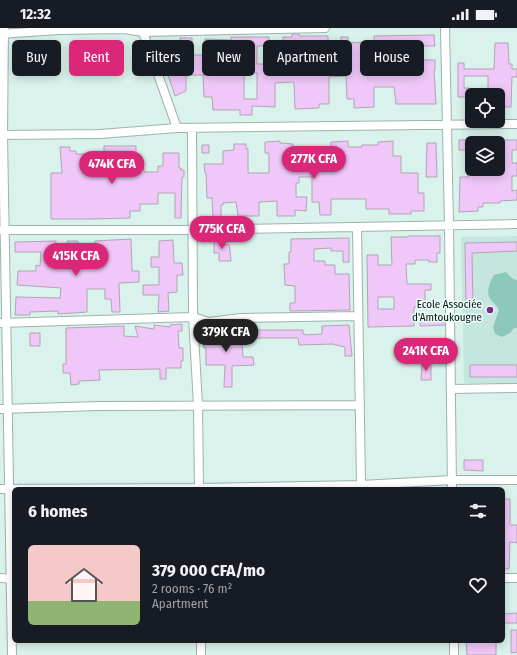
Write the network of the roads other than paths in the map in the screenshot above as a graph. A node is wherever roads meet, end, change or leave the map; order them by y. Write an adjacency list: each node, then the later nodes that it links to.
1 (124, 28): 4 (street); 5 (street)
2 (325, 28): 5 (street)
3 (445, 28): 7 (street)
4 (3, 32): 10 (street)
5 (142, 32): 8 (street)
6 (517, 124): 7 (street)
7 (447, 125): 9 (street); 12 (street)
8 (177, 128): 9 (street); 10 (street)
9 (192, 128): 15 (street)
10 (2, 135): 14 (street)
11 (517, 224): 12 (street)
12 (449, 226): 13 (street); 20 (street)
13 (357, 227): 15 (street); 16 (street)
14 (2, 230): 15 (street); 18 (street)
15 (193, 230): 17 (street)
16 (358, 316): 17 (street); 22 (street)
17 (193, 317): 18 (street); 21 (street)
18 (3, 323): 23 (street)
19 (517, 388): 20 (street)
20 (451, 389): 24 (street)
21 (198, 405): 22 (street); 23 (street); 27 (street)
22 (360, 405): 26 (street)
23 (4, 408): 31 (street)
24 (452, 480): 25 (street); 26 (street); 29 (street)
25 (517, 480)
26 (361, 485): 28 (street)
27 (199, 487)
28 (253, 487)
29 (452, 487)
30 (0, 489): 31 (street)
31 (9, 489): 32 (street); 34 (street)
32 (12, 489)
33 (0, 578): 34 (street)
34 (12, 578): 39 (street)
35 (505, 578): 36 (street)
36 (517, 578)
37 (201, 643): 40 (street)
38 (454, 643): 41 (street)
39 (12, 655)
40 (201, 655)
41 (454, 655)

